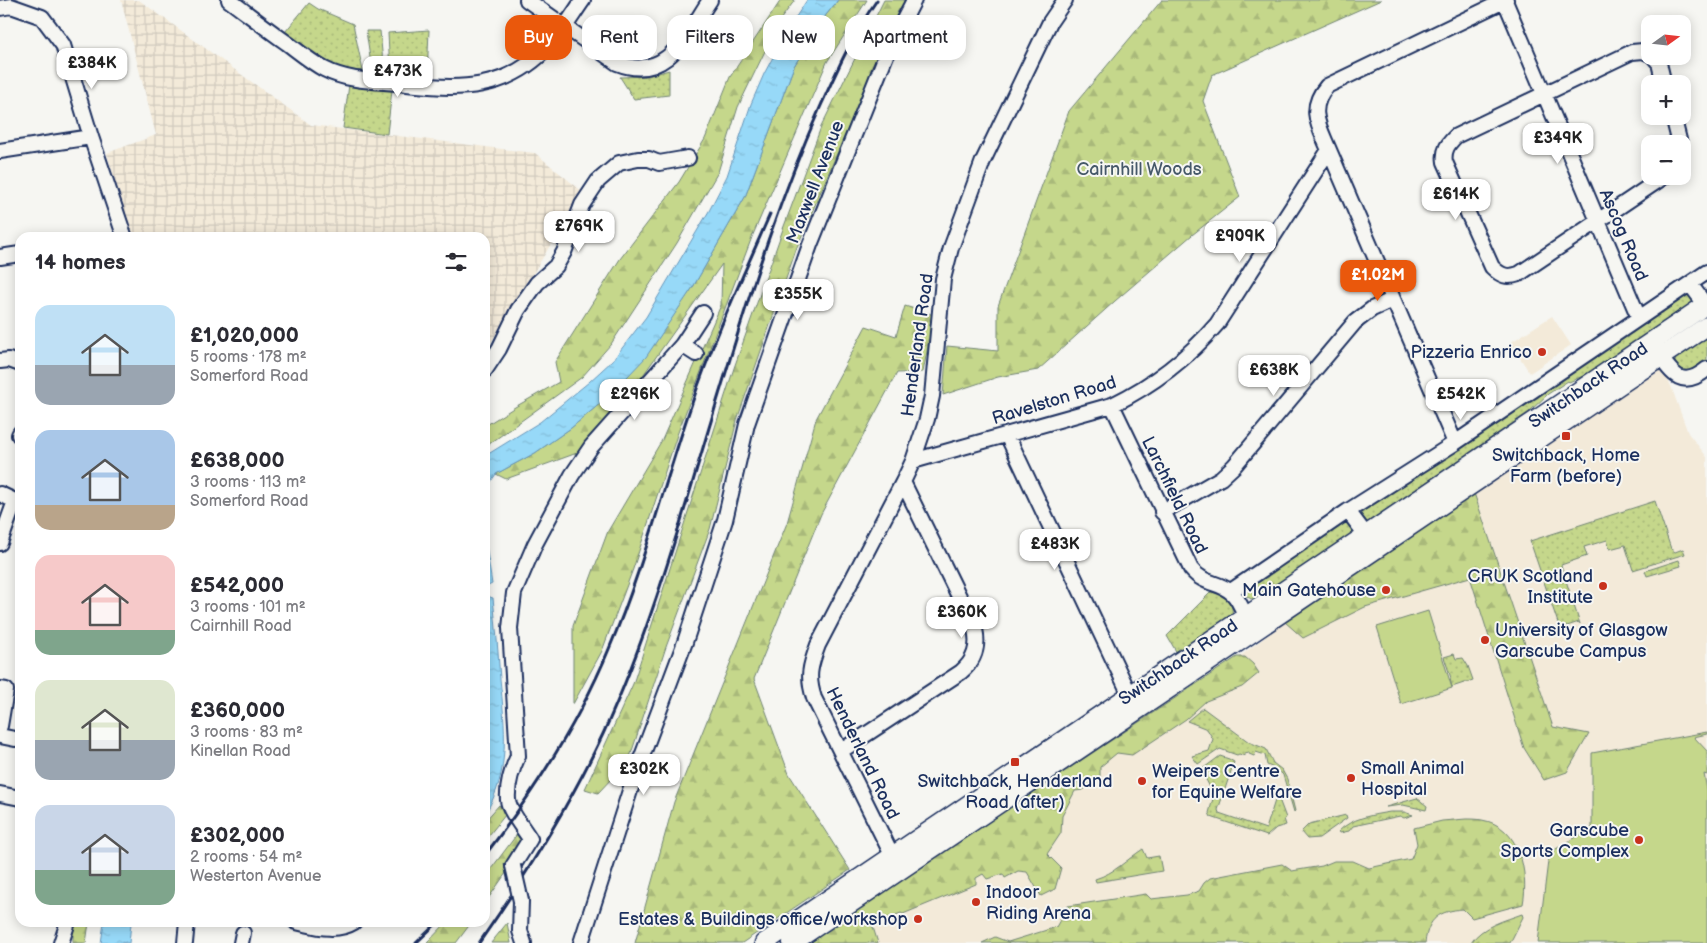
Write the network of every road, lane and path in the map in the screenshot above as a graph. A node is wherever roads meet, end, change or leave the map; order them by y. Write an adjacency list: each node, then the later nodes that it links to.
1 (228, 0): 13 (street)
2 (527, 0): 9 (street)
3 (583, 0): 10 (street)
4 (710, 0): 11 (street)
5 (914, 0): 76 (street, Maxwell Avenue)
6 (1065, 0): 42 (street, Henderland Road)
7 (1505, 0): 14 (street, Ascog Road); 16 (street)
8 (0, 8): 15 (street)
9 (549, 15)
10 (572, 16)
11 (572, 31)
12 (1641, 51): 14 (street)
13 (534, 60)
14 (1544, 94): 20 (street, Ascog Road); 20 (street)
15 (91, 137): 17 (street); 21 (street)
16 (1329, 150): 26 (street); 39 (street, Ravelston Road)
17 (0, 151)
18 (688, 158): 37 (street)
19 (1652, 185): 20 (street)
20 (1598, 221): 29 (street, Ascog Road)
21 (123, 232)
22 (15, 255): 23 (street)
23 (0, 257)
24 (1707, 272): 25 (street, Switchback Road)
25 (1690, 284): 27 (street); 29 (street, Switchback Road)
26 (1392, 300): 41 (street); 46 (street)
27 (1707, 306): 31 (main road, Switchback Road)
28 (703, 313): 32 (street)
29 (1639, 318): 41 (street, Switchback Road)
30 (1707, 326): 34 (main road, Switchback Road)
31 (1650, 343): 34 (street); 47 (main road, Switchback Road)
32 (682, 345): 33 (street); 75 (street, bridge)
33 (696, 354)
34 (1661, 358): 38 (street); 49 (main road, Switchback Road)
35 (0, 361): 36 (street)
36 (15, 362)
37 (490, 362)
38 (1707, 369)
39 (1112, 405): 40 (street, Ravelston Road); 46 (street, Larchfield Road)
40 (1007, 435): 42 (street, Ravelston Road); 58 (street)
41 (1455, 442): 45 (street, Switchback Road)
42 (913, 461): 43 (street, Henderland Road)
43 (903, 482): 62 (street, Henderland Road); 62 (street)
44 (0, 494): 48 (street)
45 (1348, 511): 47 (street); 50 (street, Switchback Road)
46 (1162, 512): 50 (street, Larchfield Road)
47 (1366, 535): 49 (street); 52 (main road, Switchback Road)
48 (0, 543)
49 (1376, 549): 51 (main road, Switchback Road)
50 (1230, 591): 52 (street)
51 (1293, 606): 52 (main road); 53 (main road, Switchback Road)
52 (1245, 617): 53 (street); 54 (main road, Switchback Road)
53 (1254, 633): 54 (main road); 56 (main road, Switchback Road)
54 (1206, 643): 55 (main road, Switchback Road)
55 (1169, 668): 56 (main road); 58 (main road, Switchback Road)
56 (1178, 684): 64 (main road, Switchback Road)
57 (0, 689): 59 (street)
58 (1130, 695): 63 (main road, Switchback Road)
59 (0, 726)
60 (0, 736): 61 (street)
61 (15, 739)
62 (841, 751): 67 (street, Henderland Road)
63 (1038, 756): 64 (main road); 67 (main road, Switchback Road)
64 (1048, 771): 68 (main road, Switchback Road)
65 (0, 794): 66 (street)
66 (15, 797)
67 (892, 855): 68 (main road, Switchback Road)
68 (852, 893): 77 (main road); 78 (main road)
69 (66, 927): 73 (street)
70 (187, 927): 74 (street)
71 (323, 927): 72 (street)
72 (343, 927)
73 (61, 943)
74 (185, 943)
75 (524, 943)
76 (581, 943)
77 (764, 943)
78 (792, 943)

